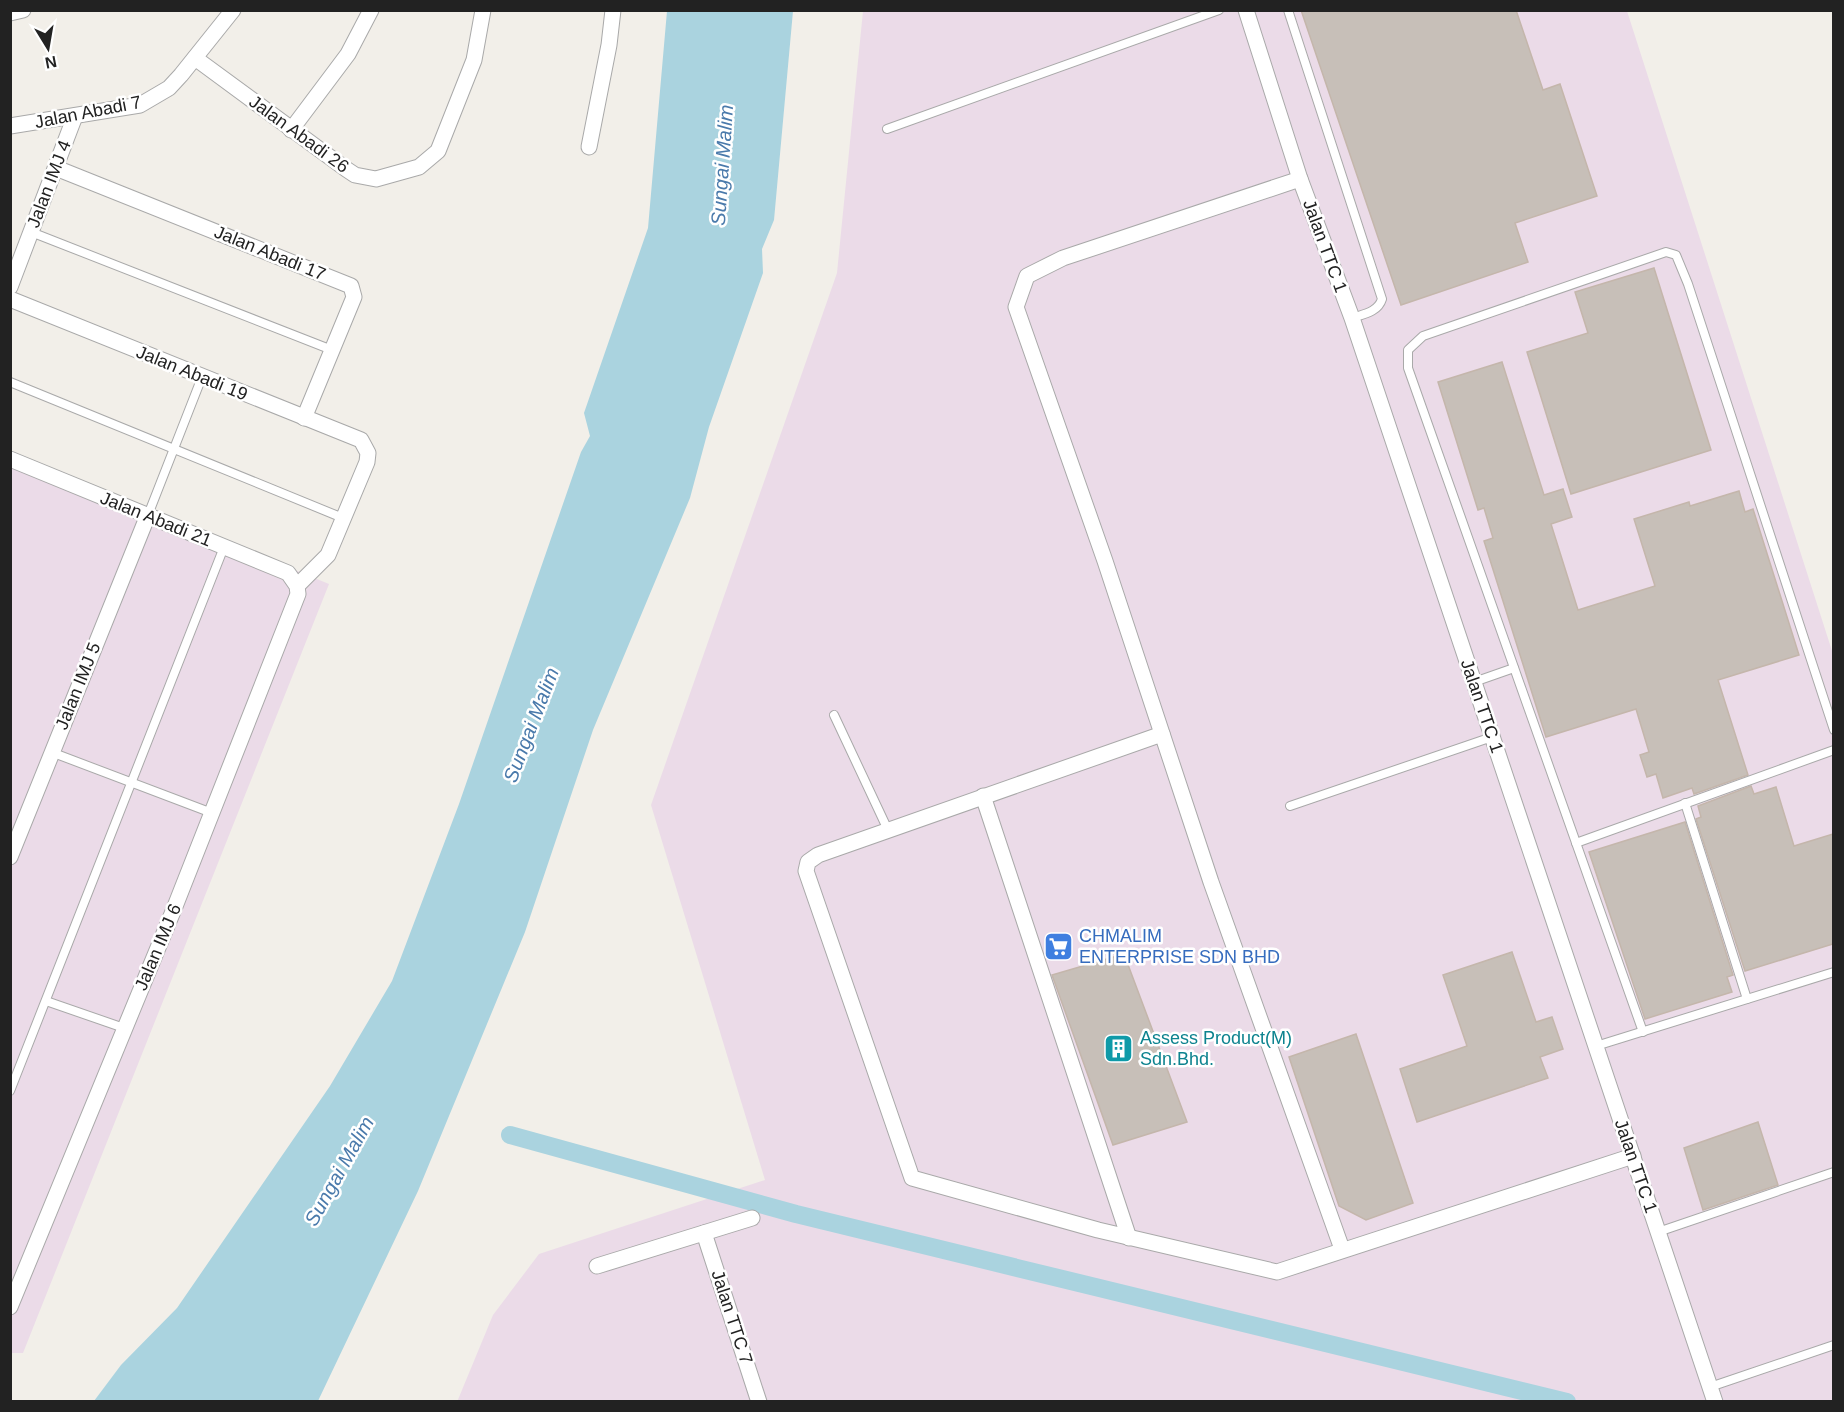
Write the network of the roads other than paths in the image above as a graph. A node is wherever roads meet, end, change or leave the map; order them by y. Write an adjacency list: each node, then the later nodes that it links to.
1 (233, 10): 10 (street, Jalan Abadi 7)
2 (371, 10): 14 (street)
3 (483, 10): 14 (street, Jalan Abadi 26)
4 (613, 10): 15 (street)
5 (1219, 10): 13 (lane)
6 (1246, 10): 17 (street, Jalan TTC 1)
7 (1288, 10): 21 (lane)
8 (22, 11): 9 (street)
9 (10, 13)
10 (195, 58): 11 (street, Jalan Abadi 7); 14 (street, Jalan Abadi 26)
11 (75, 116): 12 (street, Jalan Abadi 7); 16 (street, Jalan IMJ 4)
12 (10, 126)
13 (888, 129)
14 (291, 130)
15 (589, 147)
16 (56, 168): 18 (street, Jalan IMJ 4); 22 (street, Jalan Abadi 17)
17 (1300, 179): 21 (street, Jalan TTC 1); 36 (street)
18 (31, 231): 19 (street, Jalan IMJ 4); 22 (lane)
19 (10, 287)
20 (10, 299): 23 (street, Jalan Abadi 19)
21 (1352, 318): 33 (street, Jalan TTC 1)
22 (332, 350): 25 (street, Jalan Abadi 17)
23 (202, 377): 25 (street, Jalan Abadi 19); 26 (lane)
24 (10, 382): 26 (lane)
25 (304, 418): 29 (street, Jalan Abadi 19)
26 (174, 448): 28 (lane); 29 (lane)
27 (10, 459): 28 (street, Jalan Abadi 21)
28 (148, 515): 30 (street, Jalan Abadi 21); 39 (street, Jalan IMJ 5)
29 (343, 518): 31 (street)
30 (224, 547): 31 (street, Jalan Abadi 21); 40 (lane)
31 (297, 585): 44 (street, Jalan IMJ 6)
32 (1514, 668): 33 (lane); 35 (lane); 46 (lane)
33 (1474, 682): 37 (street, Jalan TTC 1)
34 (834, 715): 45 (lane)
35 (1833, 730)
36 (1162, 734): 41 (street); 61 (street)
37 (1492, 737): 43 (lane); 53 (street, Jalan TTC 1)
38 (1833, 750): 42 (lane)
39 (51, 752): 40 (lane); 47 (street, Jalan IMJ 5)
40 (132, 782): 44 (lane); 50 (lane)
41 (983, 796): 45 (street); 60 (street)
42 (1685, 803): 46 (lane); 49 (lane)
43 (1290, 806)
44 (213, 813): 51 (street, Jalan IMJ 6)
45 (888, 830): 60 (street)
46 (1576, 843): 52 (lane)
47 (10, 857)
48 (1833, 972): 49 (lane)
49 (1747, 999): 52 (lane)
50 (46, 1001): 51 (lane); 54 (lane)
51 (124, 1028): 63 (street, Jalan IMJ 6)
52 (1643, 1032): 53 (lane)
53 (1596, 1046): 55 (street, Jalan TTC 1)
54 (10, 1091)
55 (1633, 1156): 58 (street, Jalan TTC 1); 61 (street)
56 (1833, 1172): 58 (lane)
57 (752, 1218): 59 (street)
58 (1658, 1232): 65 (street, Jalan TTC 1)
59 (704, 1233): 62 (street); 66 (street, Jalan TTC 7)
60 (1130, 1238): 61 (street)
61 (1341, 1249)
62 (597, 1266)
63 (10, 1307)
64 (1833, 1345): 65 (lane)
65 (1713, 1394)
66 (759, 1401)

